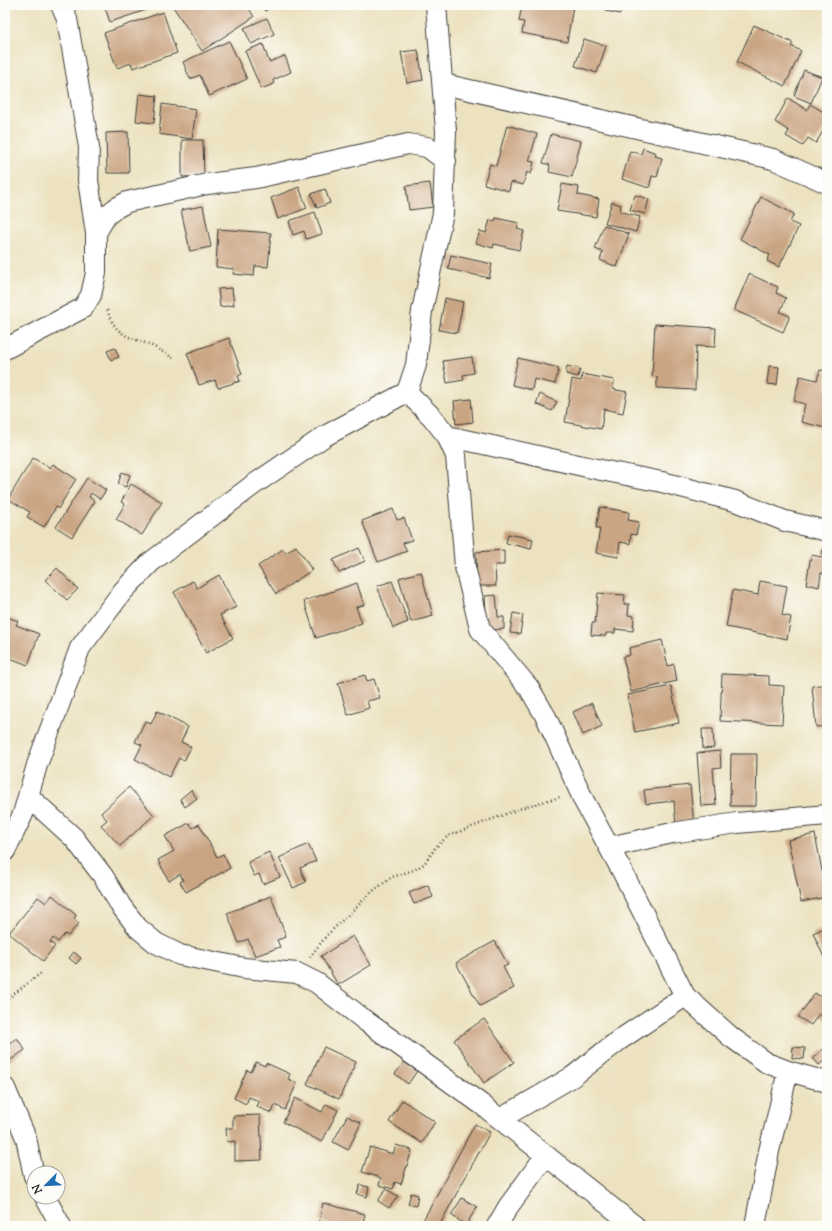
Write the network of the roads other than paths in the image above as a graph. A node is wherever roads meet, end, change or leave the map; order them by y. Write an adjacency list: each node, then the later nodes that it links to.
1 (61, 5): 6 (street)
2 (436, 5): 3 (street)
3 (443, 84): 4 (street); 5 (street)
4 (446, 161): 6 (street); 8 (street)
5 (827, 183)
6 (96, 233): 7 (street)
7 (5, 349)
8 (407, 392): 9 (street); 11 (street)
9 (447, 436): 10 (street); 13 (street)
10 (827, 531)
11 (29, 797): 14 (street); 19 (street)
12 (827, 815): 13 (street)
13 (609, 847): 15 (street)
14 (5, 851)
15 (685, 996): 16 (street); 19 (street)
16 (788, 1071): 17 (street); 26 (street)
17 (827, 1082)
18 (5, 1088): 21 (street)
19 (500, 1119): 20 (street)
20 (546, 1155): 24 (street); 25 (street)
21 (32, 1165)
22 (49, 1205): 23 (street)
23 (61, 1226)
24 (497, 1226)
25 (635, 1226)
26 (756, 1226)

